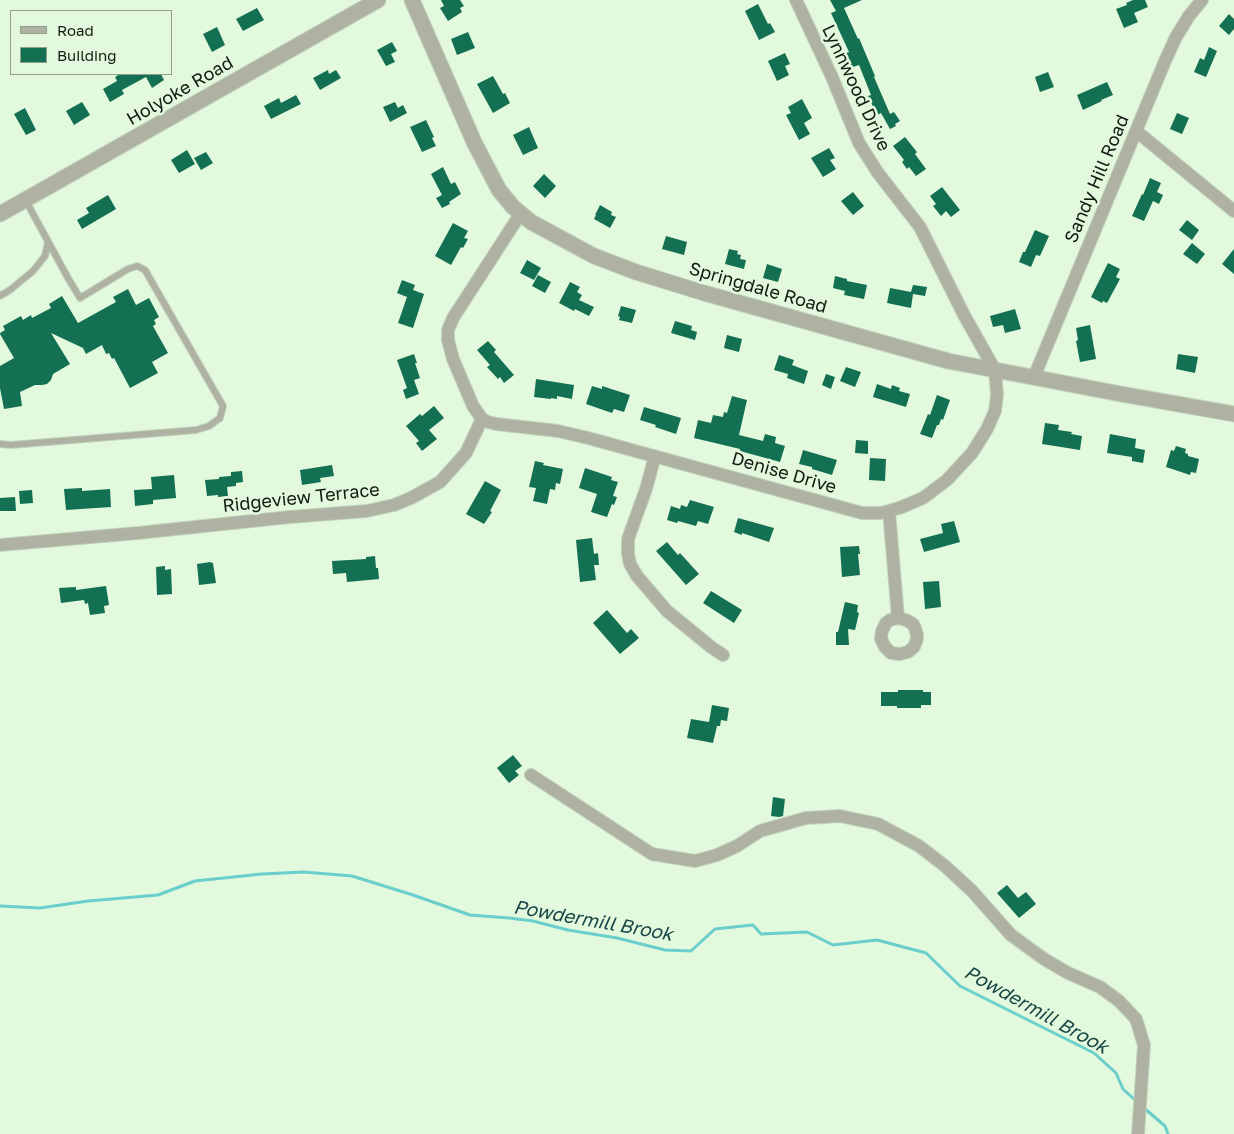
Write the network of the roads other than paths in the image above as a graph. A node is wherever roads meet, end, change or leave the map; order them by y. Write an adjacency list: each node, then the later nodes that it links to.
1 (378, 0): 6 (street, Holyoke Road)
2 (412, 0): 8 (street, Springdale Road)
3 (796, 0): 12 (street, Lynnwood Drive)
4 (1202, 0): 5 (street, Sandy Hill Road)
5 (1136, 131): 7 (street); 13 (street, Sandy Hill Road)
6 (25, 200): 9 (street, Holyoke Road); 10 (lane)
7 (1234, 211)
8 (521, 213): 12 (street, Springdale Road); 15 (street)
9 (0, 214)
10 (48, 242): 11 (lane); 16 (lane)
11 (0, 296)
12 (995, 370): 13 (street, Springdale Road); 18 (street, Denise Drive)
13 (1034, 377): 14 (street, Springdale Road)
14 (1234, 414)
15 (482, 419): 17 (street, Denise Drive); 19 (street, Ridgeview Terrace)
16 (0, 444)
17 (655, 456): 18 (street, Denise Drive); 21 (street)
18 (888, 512): 20 (street)
19 (0, 545)
20 (898, 618)
21 (723, 654)
22 (531, 775): 23 (street)
23 (1139, 1129)

